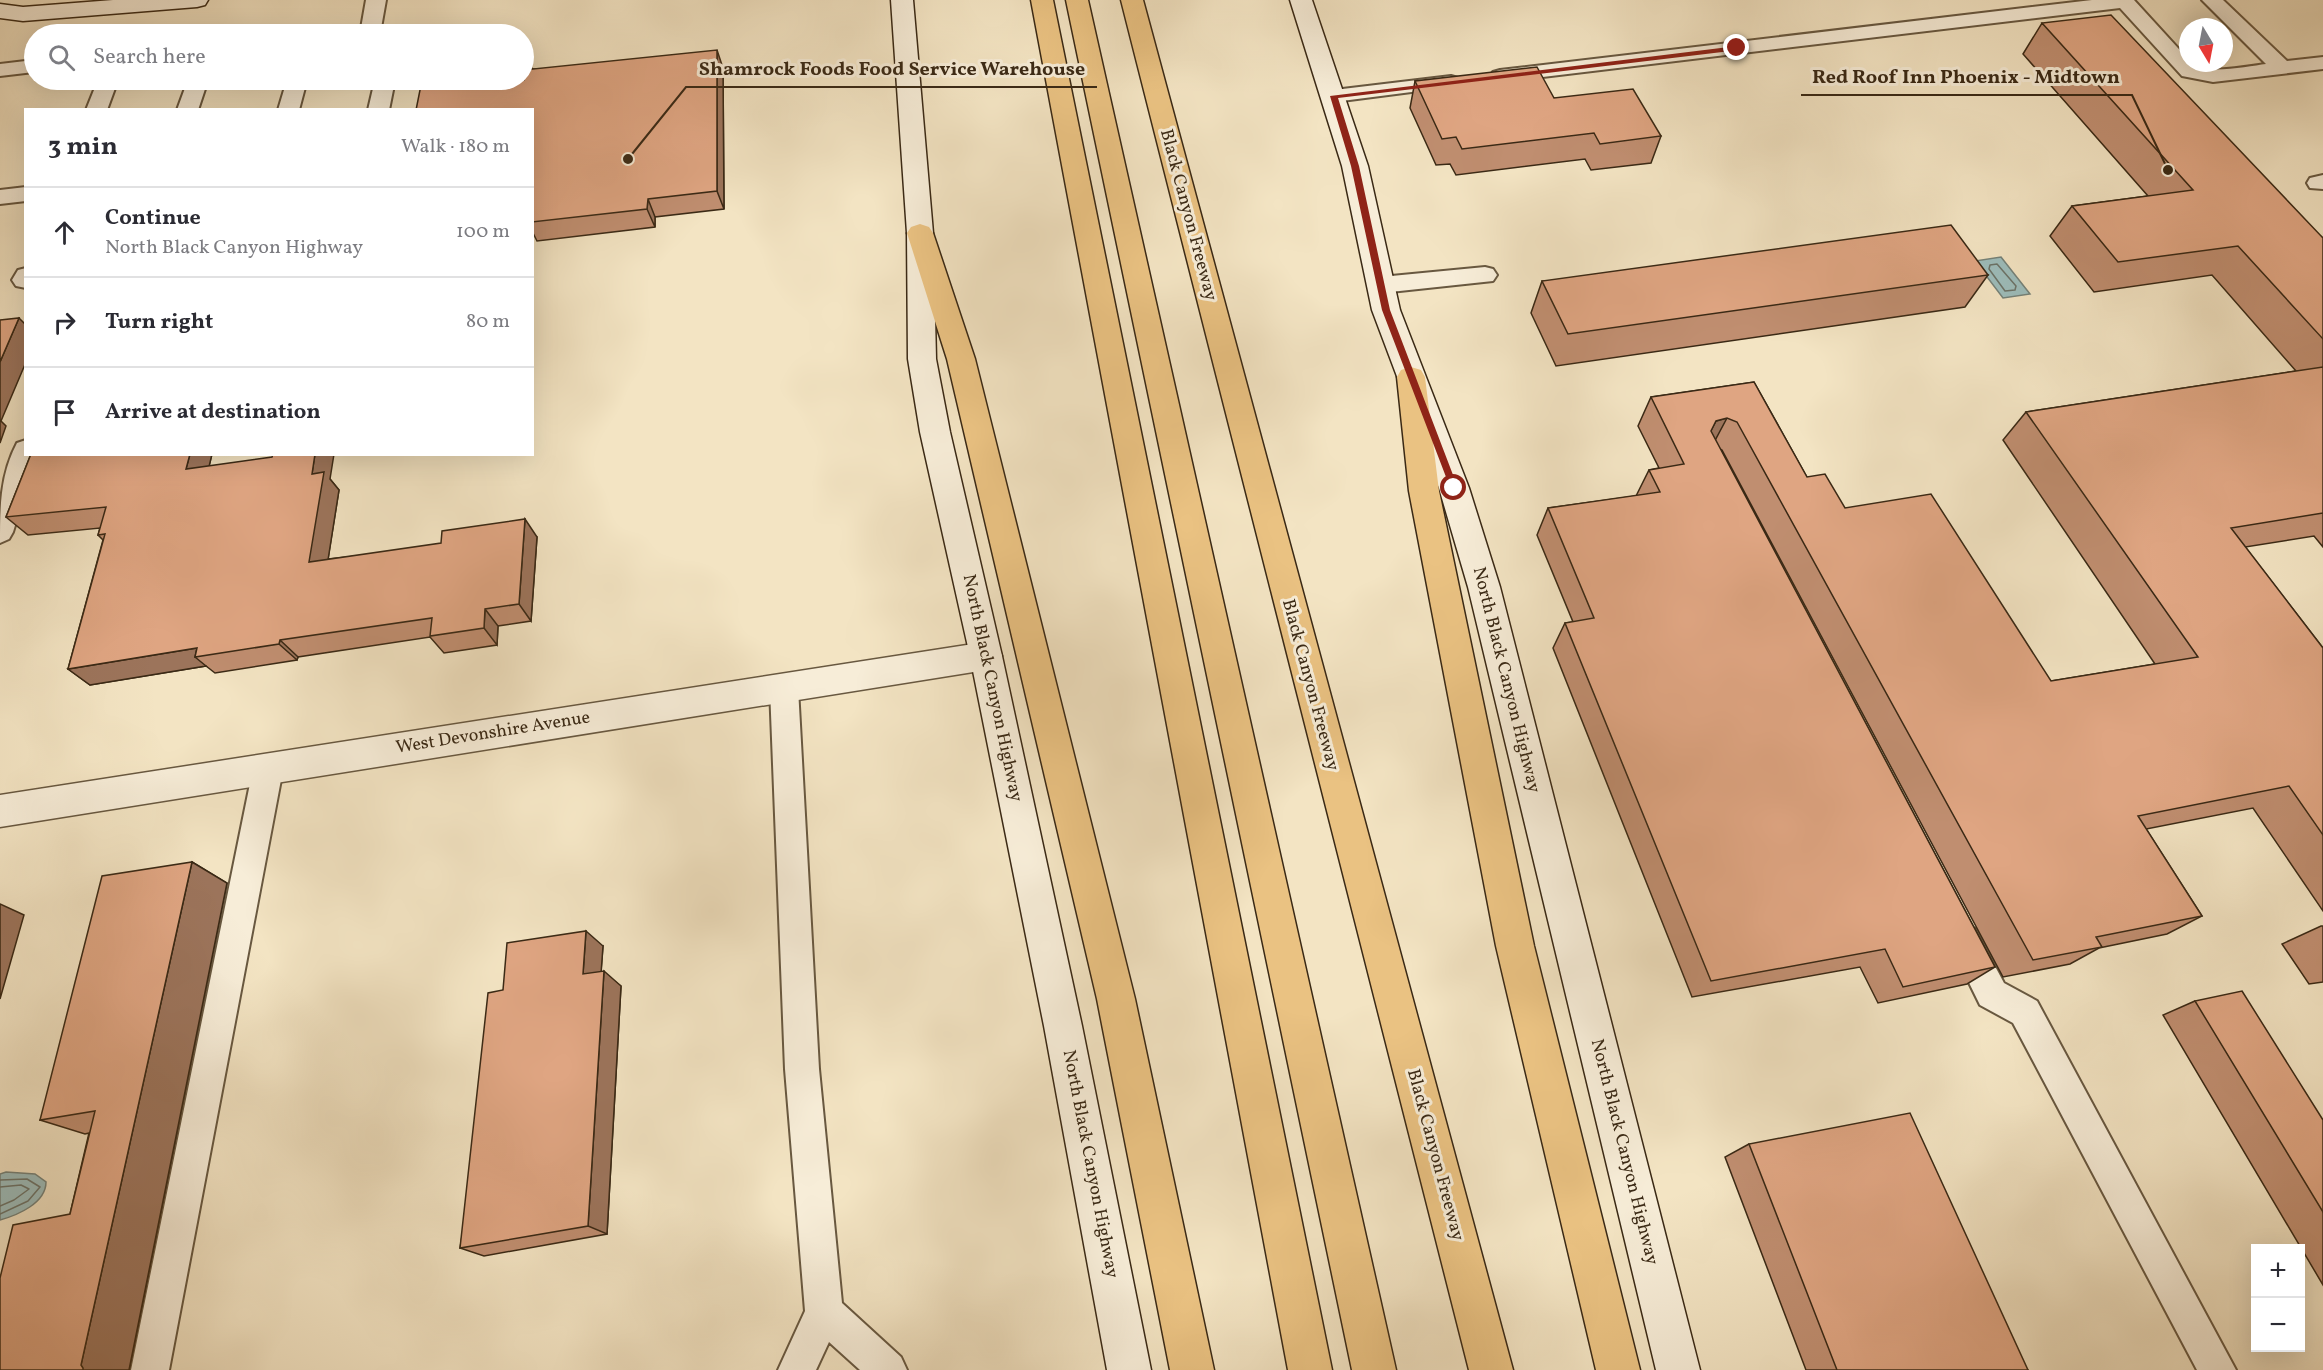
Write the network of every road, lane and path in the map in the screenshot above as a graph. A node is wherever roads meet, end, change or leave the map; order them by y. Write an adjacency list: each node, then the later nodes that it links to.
1 (197, 0): 10 (main road)
2 (376, 0): 11 (lane)
3 (903, 0): 27 (main road, North Black Canyon Highway)
4 (1042, 0): 44 (highway)
5 (1077, 0): 45 (highway)
6 (1132, 0): 46 (highway, Black Canyon Freeway)
7 (1302, 0): 20 (main road, North Black Canyon Highway)
8 (2212, 0): 14 (lane)
9 (2124, 1): 14 (lane); 20 (lane)
10 (0, 11)
11 (372, 24)
12 (2323, 63): 14 (lane)
13 (24, 67): 15 (lane)
14 (2282, 68)
15 (0, 69)
16 (104, 90): 21 (lane)
17 (194, 90): 22 (lane)
18 (294, 90): 23 (lane)
19 (382, 90): 24 (lane)
20 (1334, 96): 29 (main road, North Black Canyon Highway)
21 (97, 108)
22 (188, 108)
23 (289, 108)
24 (378, 108)
25 (24, 194): 26 (lane)
26 (0, 197)
27 (920, 233): 33 (main road, North Black Canyon Highway); 43 (highway)
28 (1485, 275): 29 (lane)
29 (1381, 285): 30 (main road, North Black Canyon Highway)
30 (1411, 377): 47 (highway); 48 (main road, North Black Canyon Highway)
31 (24, 456): 32 (lane)
32 (0, 532)
33 (986, 656): 34 (main road, West Devonshire Avenue); 42 (main road, North Black Canyon Highway)
34 (784, 688): 35 (main road, West Devonshire Avenue); 38 (lane)
35 (268, 769): 36 (main road, West Devonshire Avenue); 39 (lane)
36 (0, 811)
37 (1954, 921): 49 (lane)
38 (825, 1312): 40 (lane); 41 (lane)
39 (150, 1370)
40 (797, 1370)
41 (888, 1370)
42 (1129, 1370)
43 (1192, 1370)
44 (1311, 1370)
45 (1374, 1370)
46 (1491, 1370)
47 (1618, 1370)
48 (1678, 1370)
49 (2217, 1370)

